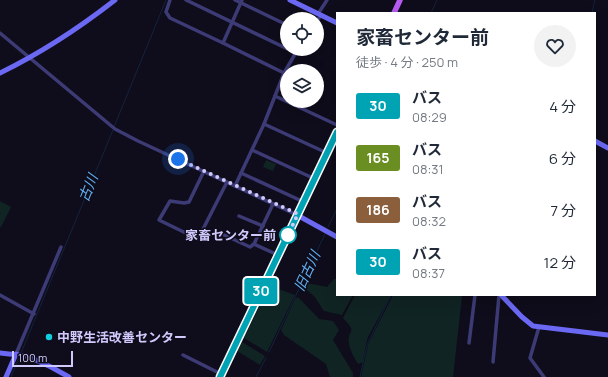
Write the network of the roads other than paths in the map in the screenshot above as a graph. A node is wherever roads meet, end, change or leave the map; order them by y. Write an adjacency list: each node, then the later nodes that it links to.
1 (115, 0): 19 (street)
2 (170, 0): 17 (street)
3 (186, 0): 15 (street)
4 (235, 0): 8 (street)
5 (290, 0): 9 (street)
6 (327, 0): 10 (street)
7 (400, 0): 11 (main road)
8 (242, 1): 13 (street); 15 (street)
9 (315, 12)
10 (320, 12)
11 (394, 12)
12 (324, 16): 14 (street)
13 (280, 21)
14 (336, 22)
15 (232, 23): 17 (street); 18 (street)
16 (0, 33): 19 (street)
17 (224, 44): 20 (street)
18 (280, 46)
19 (30, 57): 21 (street); 31 (street)
20 (280, 71)
21 (0, 73)
22 (280, 83): 23 (street)
23 (275, 96): 24 (street); 25 (street)
24 (264, 124): 29 (street); 30 (street)
25 (336, 125)
26 (336, 134): 30 (main road)
27 (596, 142): 28 (street)
28 (608, 148)
29 (252, 150): 32 (street); 33 (street)
30 (327, 153): 33 (main road)
31 (204, 171): 34 (street); 34 (street)
32 (241, 173): 35 (street); 36 (street)
33 (314, 179): 36 (main road)
34 (227, 182): 35 (street)
35 (235, 186): 37 (street)
36 (304, 202): 38 (main road)
37 (273, 204): 38 (street); 40 (street)
38 (298, 214): 41 (street); 45 (main road)
39 (239, 216): 40 (street)
40 (263, 226): 43 (street)
41 (336, 235)
42 (224, 236): 43 (street)
43 (254, 244): 45 (street)
44 (61, 247): 50 (street)
45 (278, 255): 58 (main road)
46 (0, 295): 50 (street)
47 (475, 296): 53 (street)
48 (500, 296): 57 (street)
49 (501, 296): 51 (street)
50 (34, 314): 55 (street)
51 (539, 327): 52 (street); 61 (street)
52 (608, 335)
53 (469, 343)
54 (0, 353): 55 (street)
55 (16, 354): 59 (street); 60 (street)
56 (183, 355): 58 (street)
57 (493, 362)
58 (220, 375)
59 (6, 377)
60 (69, 377)
61 (544, 377)

